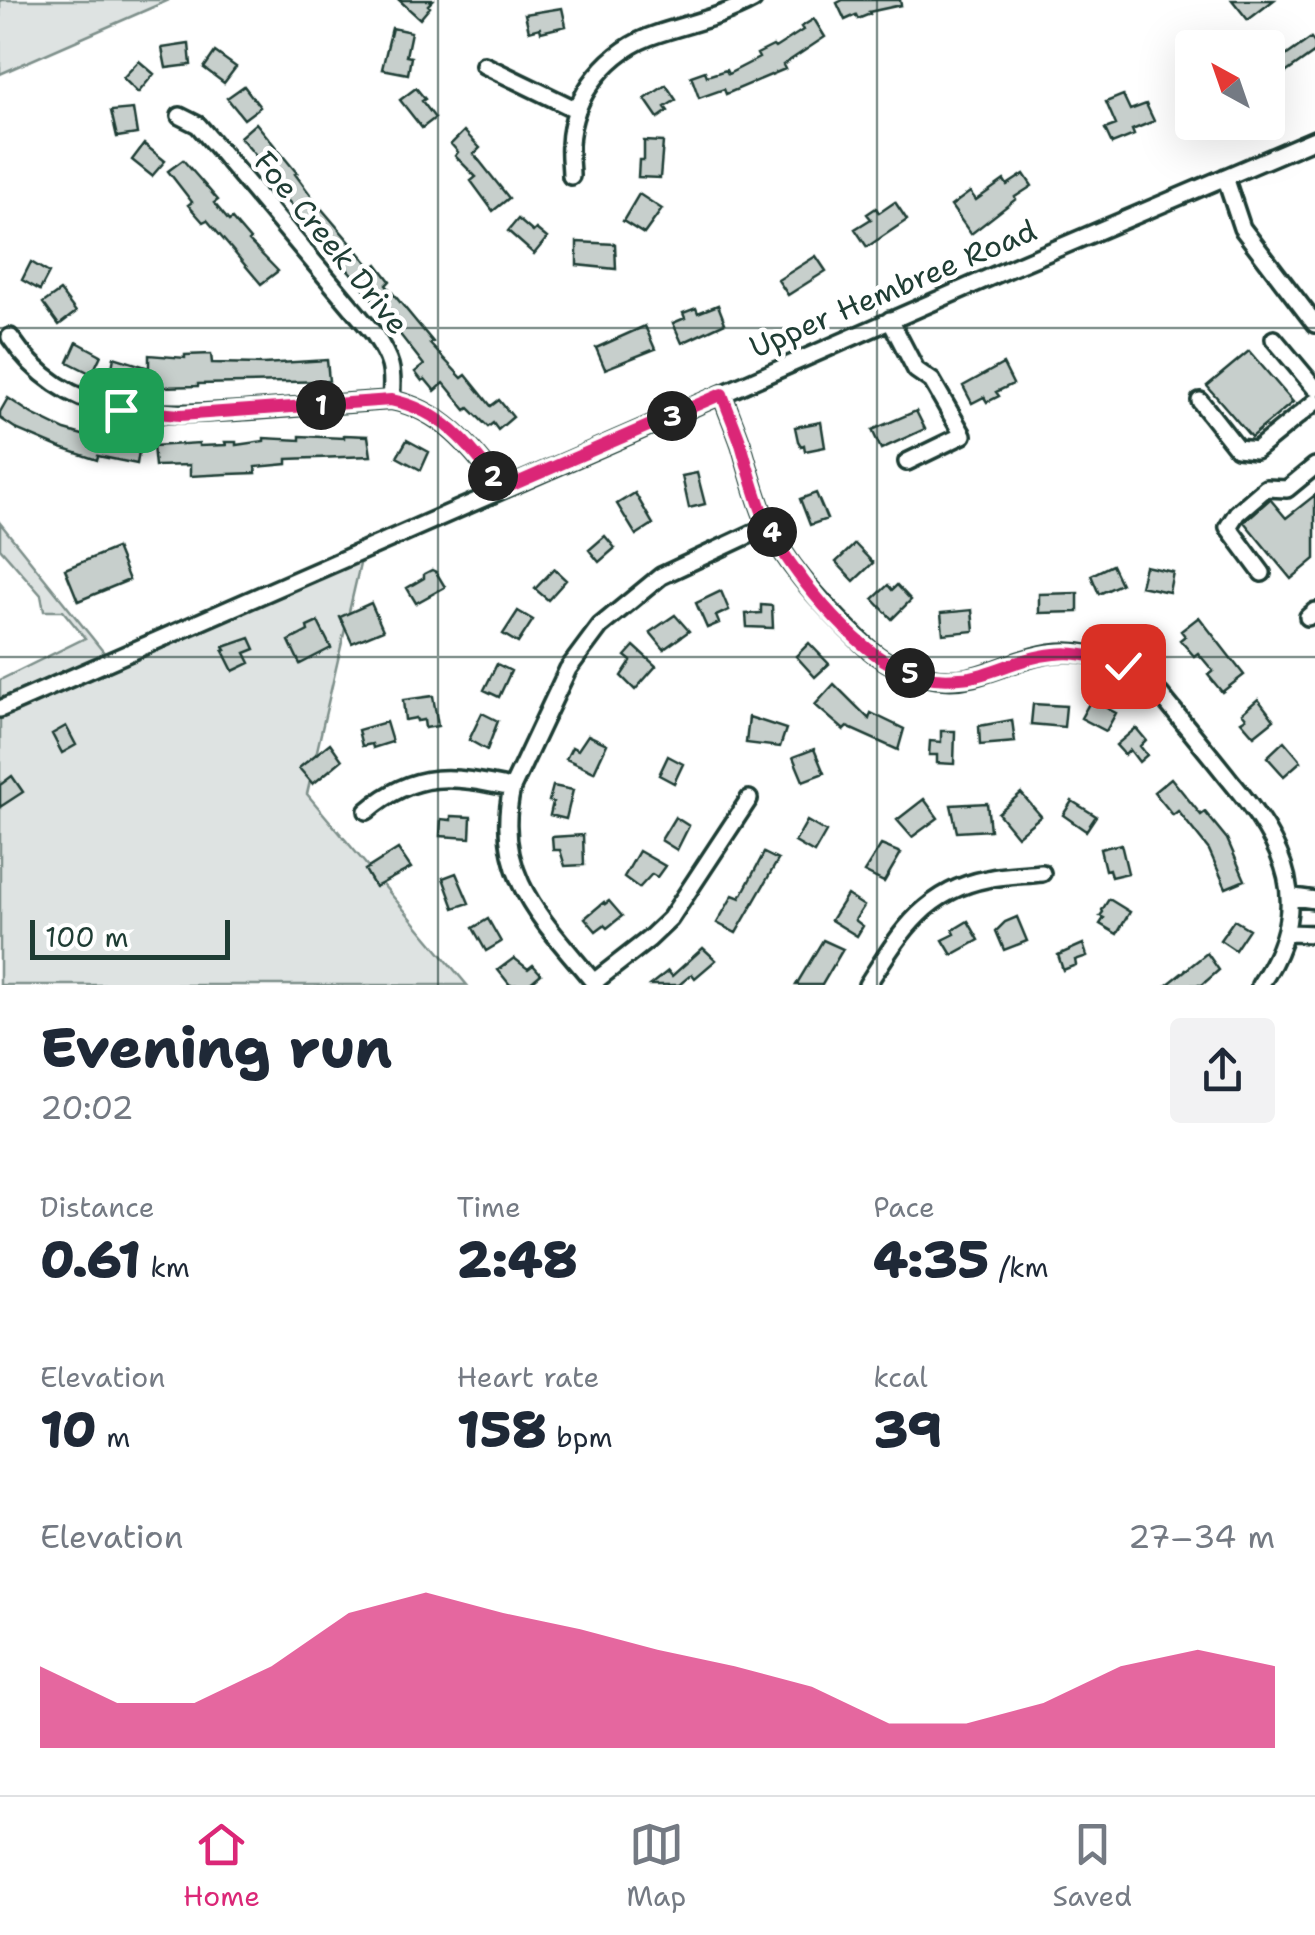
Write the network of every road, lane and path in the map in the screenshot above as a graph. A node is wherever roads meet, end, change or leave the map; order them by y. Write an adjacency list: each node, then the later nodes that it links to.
1 (753, 0): 3 (street)
2 (484, 65): 3 (street)
3 (577, 110): 6 (street)
4 (180, 116): 14 (street, Foe Creek Drive)
5 (1315, 139): 7 (street, Upper Hembree Road)
6 (572, 176)
7 (1225, 177): 8 (street, Upper Hembree Road); 9 (street)
8 (890, 320): 13 (street, Upper Hembree Road); 17 (street)
9 (1315, 324)
10 (10, 337): 14 (street)
11 (1274, 339): 12 (street)
12 (1315, 388)
13 (722, 394): 19 (street, Upper Hembree Road); 20 (street)
14 (391, 400): 19 (street)
15 (1200, 401): 16 (street)
16 (1315, 402)
17 (907, 462)
18 (1315, 466): 21 (street)
19 (503, 489): 22 (street, Upper Hembree Road)
20 (768, 526): 23 (street); 27 (street)
21 (1262, 572)
22 (0, 710)
23 (512, 788): 25 (street); 31 (street)
24 (749, 799): 31 (street)
25 (367, 810)
26 (1042, 873): 32 (street)
27 (1294, 897): 28 (street); 29 (street)
28 (1315, 900)
29 (1290, 933): 30 (street); 33 (street)
30 (1315, 934)
31 (595, 984)
32 (867, 985)
33 (1260, 985)

